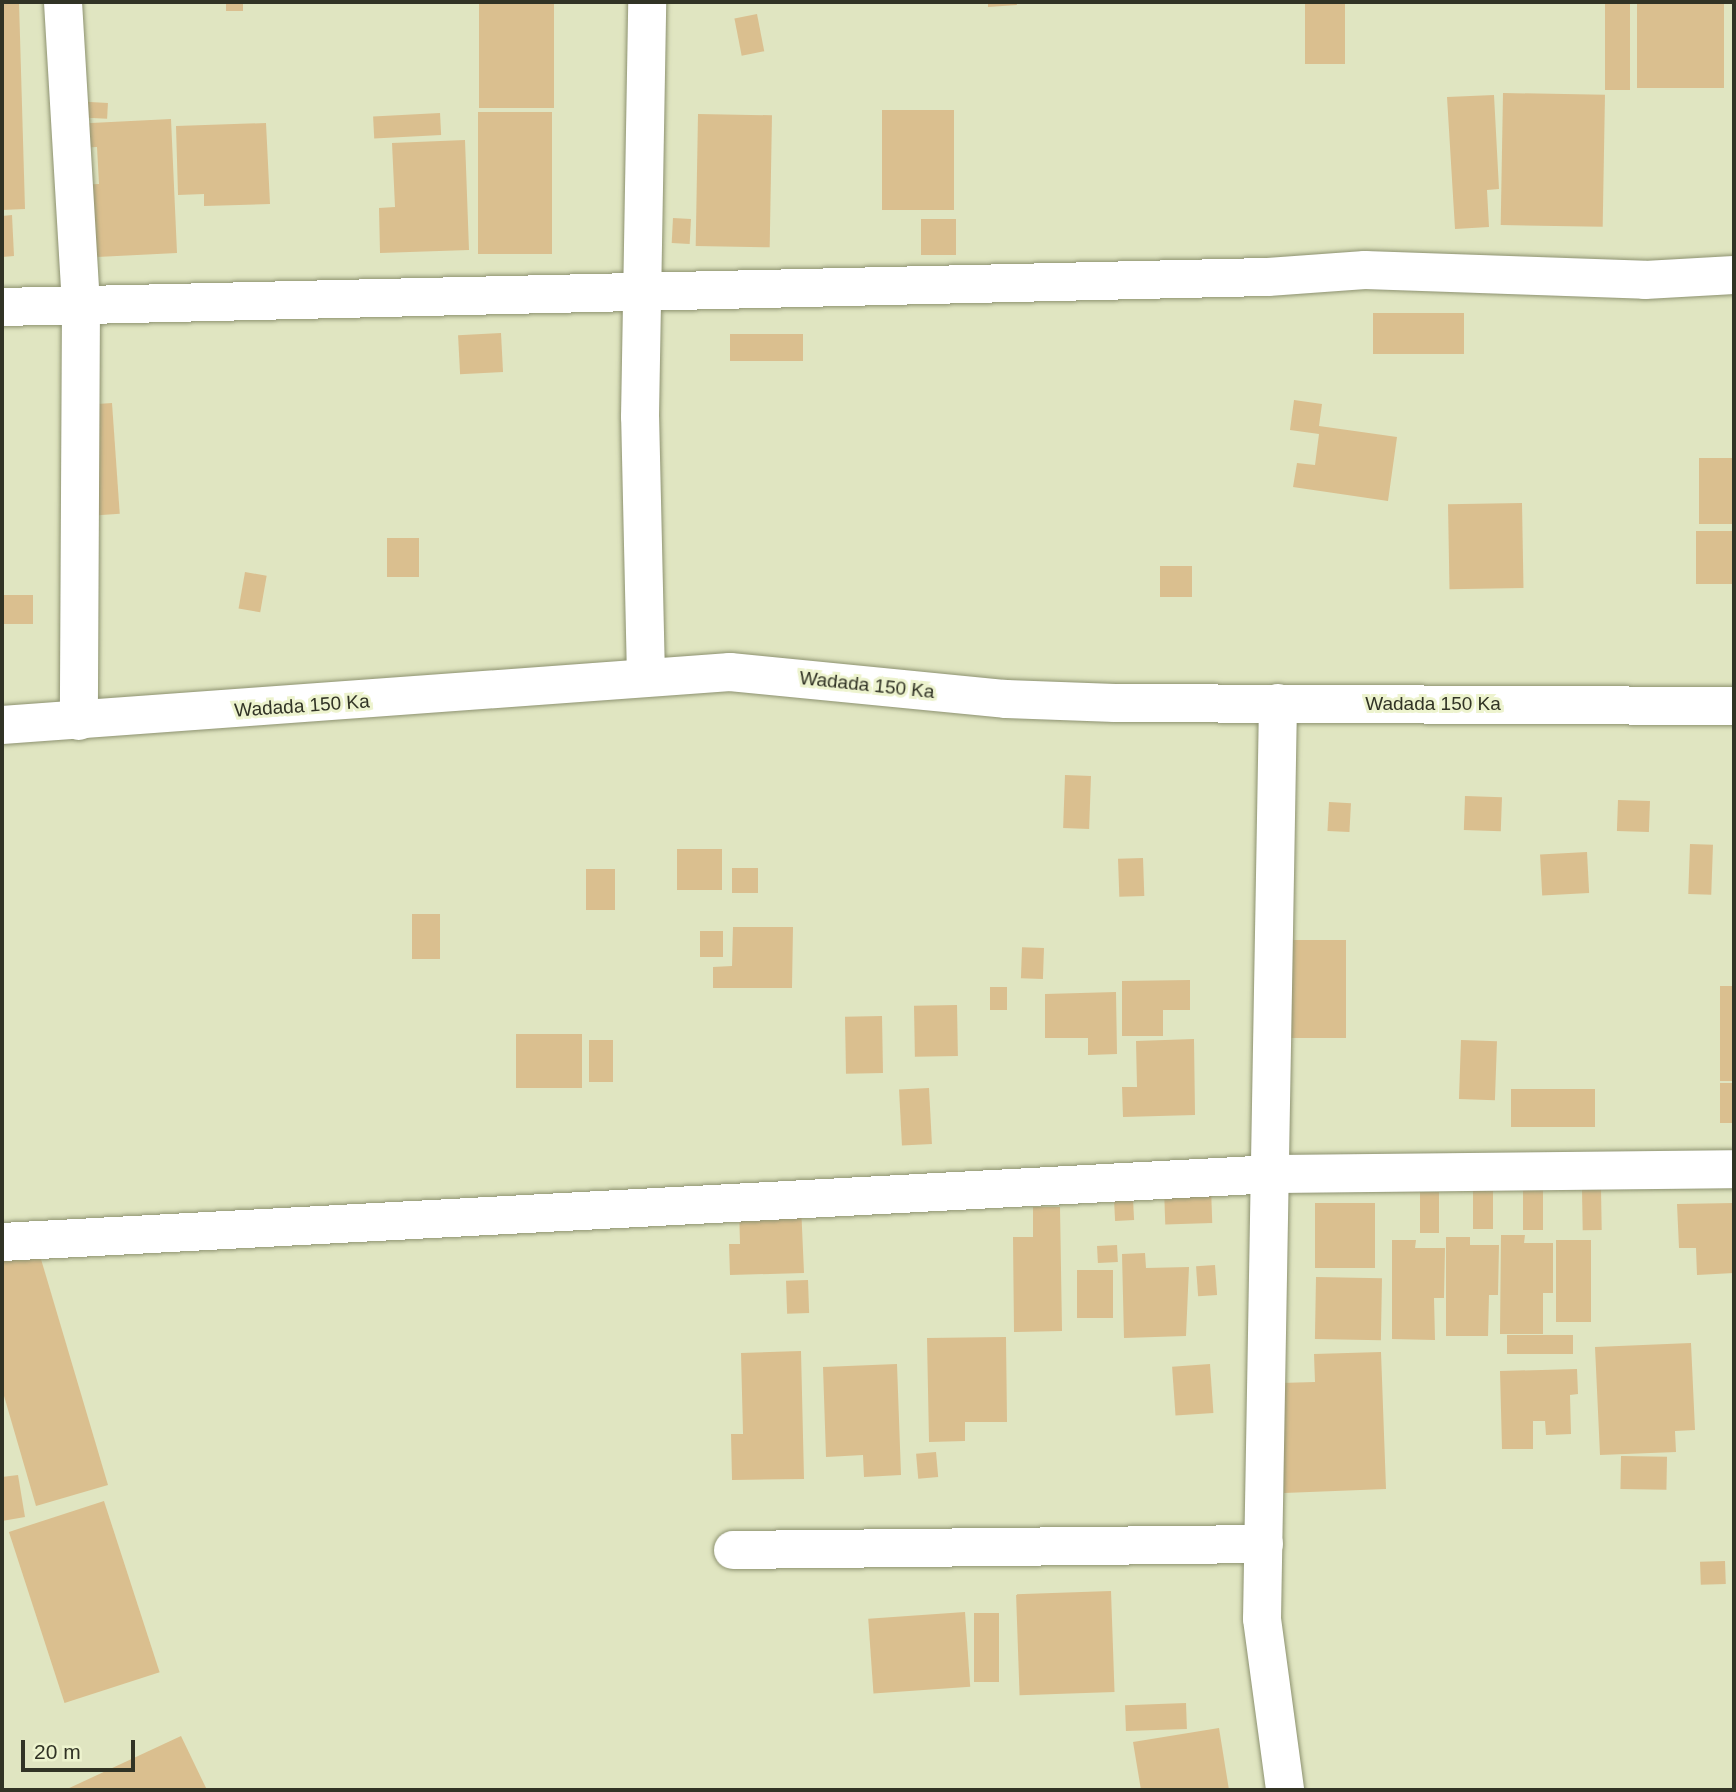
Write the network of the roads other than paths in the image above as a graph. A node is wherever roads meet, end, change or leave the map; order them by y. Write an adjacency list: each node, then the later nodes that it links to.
1 (63, 2): 5 (street)
2 (647, 2): 4 (street)
3 (1734, 275): 4 (street)
4 (641, 290): 5 (street); 7 (street)
5 (81, 305): 6 (street); 10 (street)
6 (2, 307)
7 (646, 677): 8 (street, Wadada 150 Ka); 10 (street, Wadada 150 Ka)
8 (1278, 703): 9 (street, Wadada 150 Ka); 13 (street)
9 (1734, 706)
10 (79, 721): 11 (street, Wadada 150 Ka)
11 (2, 725)
12 (1734, 1169): 13 (street)
13 (1273, 1174): 14 (street); 15 (street)
14 (2, 1242)
15 (1264, 1544): 16 (street); 17 (street)
16 (733, 1550)
17 (1285, 1790)

